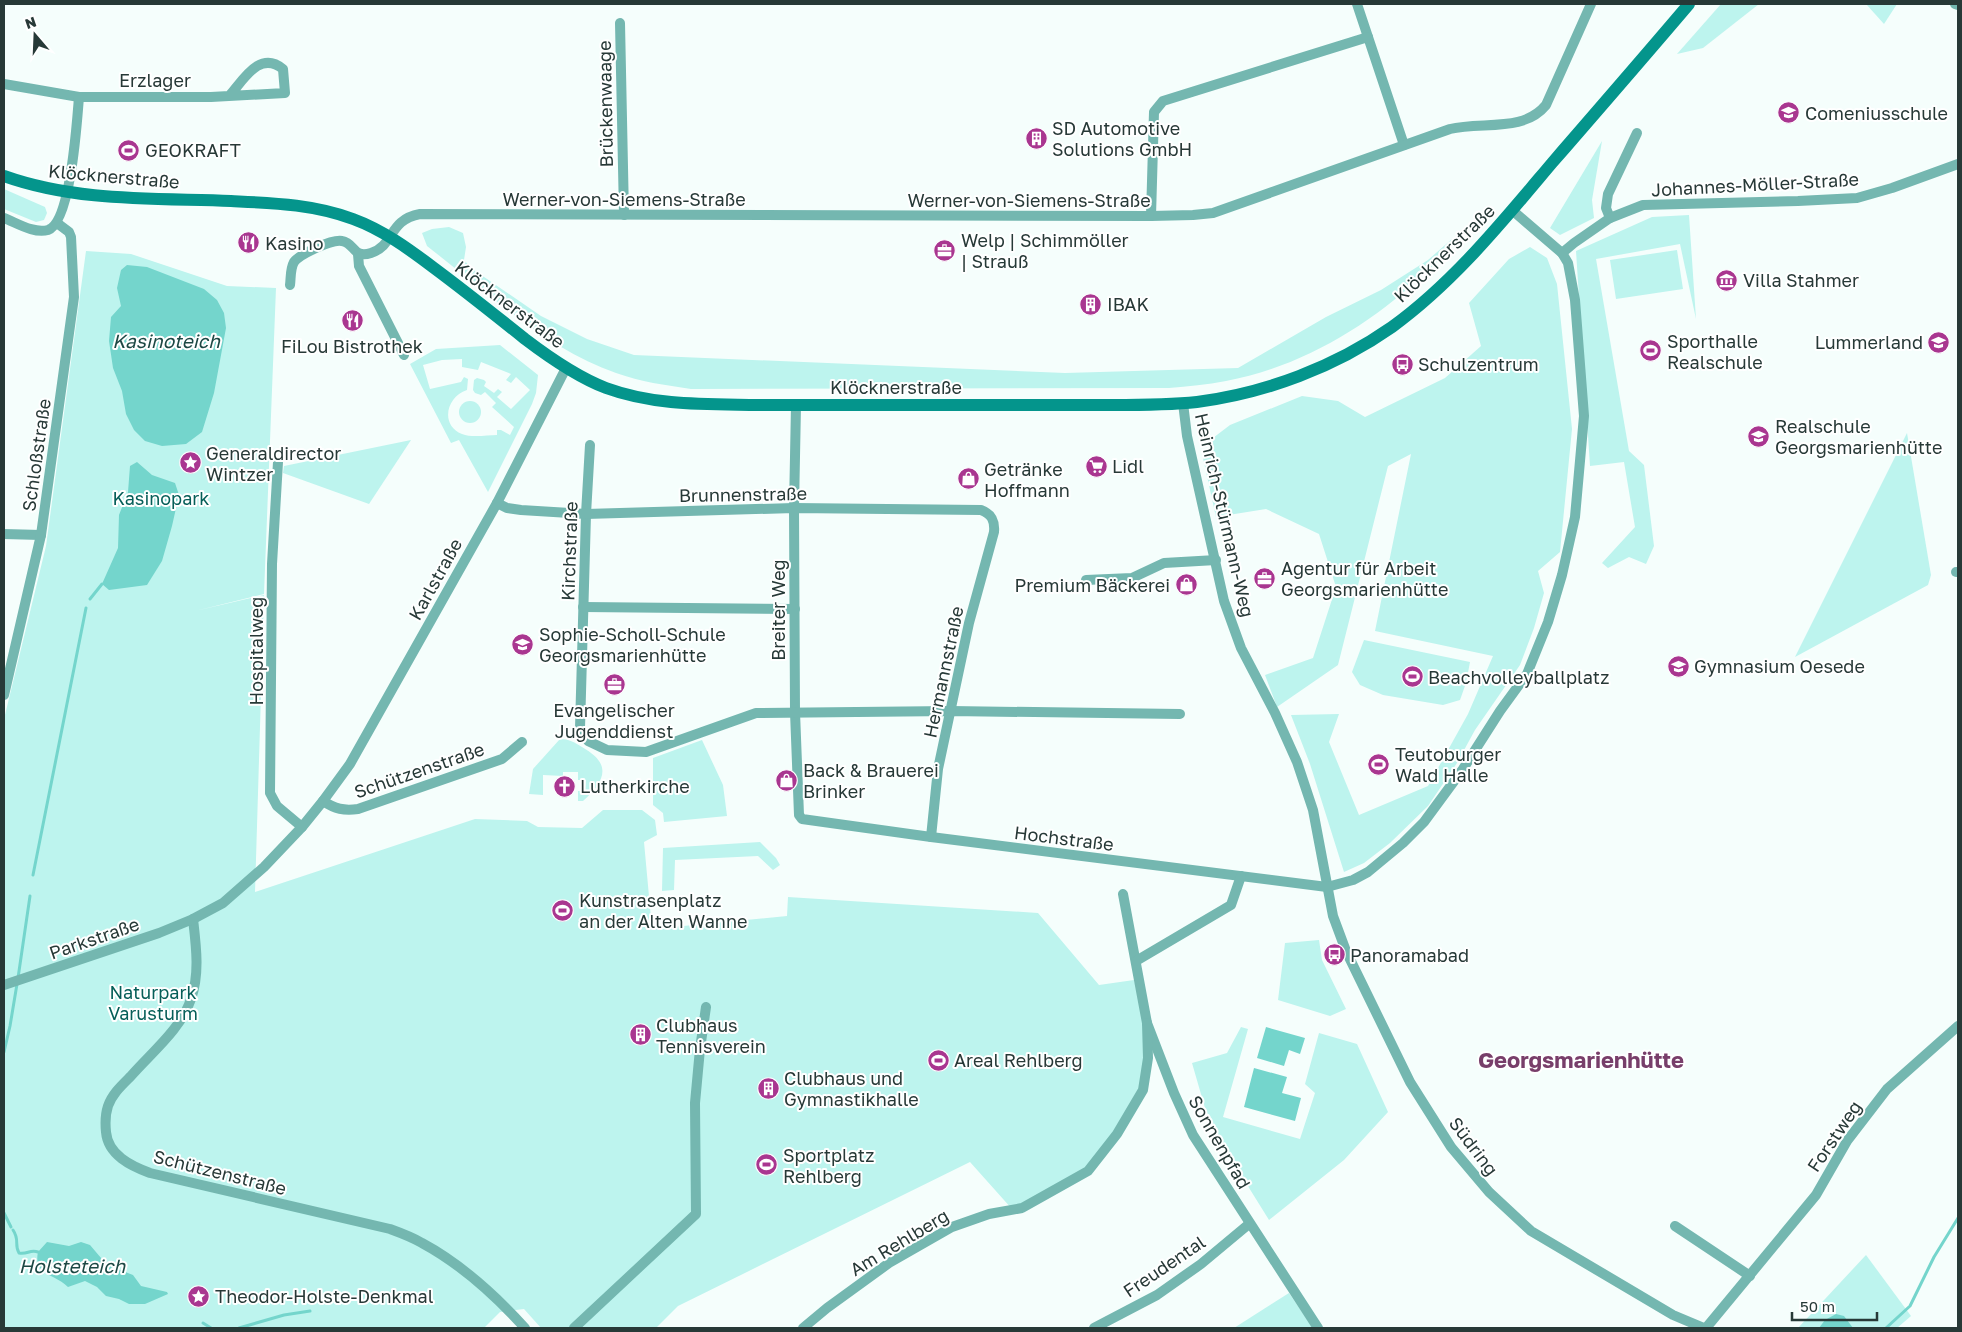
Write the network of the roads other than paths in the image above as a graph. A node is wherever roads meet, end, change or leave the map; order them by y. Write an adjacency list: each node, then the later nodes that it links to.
1 (1357, 4): 5 (street)
2 (1590, 4): 10 (street, Werner-von-Siemens-Straße)
3 (1689, 4): 14 (main road, Klöcknerstraße)
4 (620, 23): 15 (street, Brückenwaage)
5 (1368, 37): 10 (street); 16 (street)
6 (4, 84): 8 (street, Erzlager)
7 (230, 96): 7 (street, Erzlager); 8 (street, Erzlager)
8 (80, 97): 13 (street)
9 (1637, 133): 18 (street)
10 (1404, 145): 16 (street, Werner-von-Siemens-Straße)
11 (1958, 164): 18 (street, Johannes-Möller-Straße)
12 (4, 176): 13 (main road, Klöcknerstraße)
13 (68, 193): 19 (street); 20 (main road, Klöcknerstraße)
14 (1512, 210): 22 (street); 26 (main road, Klöcknerstraße)
15 (624, 215): 16 (street, Werner-von-Siemens-Straße); 20 (street, Werner-von-Siemens-Straße)
16 (1151, 216)
17 (4, 218): 19 (street)
18 (1610, 218): 22 (street, Johannes-Möller-Straße)
19 (57, 223): 35 (street, Schloßstraße)
20 (389, 237): 21 (street, Werner-von-Siemens-Straße); 25 (main road, Klöcknerstraße)
21 (358, 254): 23 (street); 24 (street)
22 (1562, 254): 50 (street)
23 (290, 285)
24 (404, 355)
25 (566, 368): 27 (main road, Klöcknerstraße); 30 (street, Karlstraße)
26 (1184, 403): 27 (main road, Klöcknerstraße); 36 (street, Heinrich-Stürmann-Weg)
27 (796, 405): 31 (street, Breiter Weg)
28 (590, 445): 32 (street, Kirchstraße)
29 (278, 462): 47 (street, Hospitalweg)
30 (497, 503): 32 (street, Brunnenstraße); 45 (street, Karlstraße)
31 (794, 508): 32 (street, Brunnenstraße); 33 (street, Brunnenstraße); 39 (street, Breiter Weg)
32 (586, 514): 38 (street, Kirchstraße)
33 (991, 515): 41 (street, Hermannstraße)
34 (4, 534): 35 (street)
35 (41, 535): 40 (street, Schloßstraße)
36 (1216, 560): 37 (street); 50 (street, Heinrich-Stürmann-Weg)
37 (1086, 580)
38 (583, 606): 39 (street); 42 (street, Kirchstraße)
39 (794, 609): 42 (street, Breiter Weg)
40 (4, 695)
41 (951, 711): 42 (street, Kirchstraße); 43 (street, Kirchstraße); 48 (street, Hermannstraße)
42 (795, 712): 46 (street, Breiter Weg)
43 (1180, 714)
44 (522, 742): 45 (street, Schützenstraße)
45 (323, 802): 47 (street)
46 (799, 814): 48 (street, Hochstraße)
47 (302, 827): 52 (street)
48 (931, 837): 49 (street, Hochstraße)
49 (1241, 876): 50 (street, Hochstraße); 53 (street)
50 (1327, 887): 66 (street, Südring)
51 (1123, 894): 53 (street, Sonnenpfad)
52 (193, 920): 54 (street, Parkstraße); 61 (street, Schützenstraße)
53 (1136, 961): 56 (street, Sonnenpfad)
54 (4, 985)
55 (706, 1007): 62 (street)
56 (1147, 1023): 58 (street, Sonnenpfad); 63 (street, Am Rehlberg)
57 (1958, 1026): 60 (street, Forstweg)
58 (1249, 1224): 64 (street, Freudental); 65 (street, Sonnenpfad)
59 (1675, 1226): 60 (street)
60 (1750, 1276): 66 (street, Forstweg)
61 (525, 1328)
62 (574, 1328)
63 (803, 1328)
64 (1094, 1328)
65 (1318, 1328)
66 (1705, 1328)

